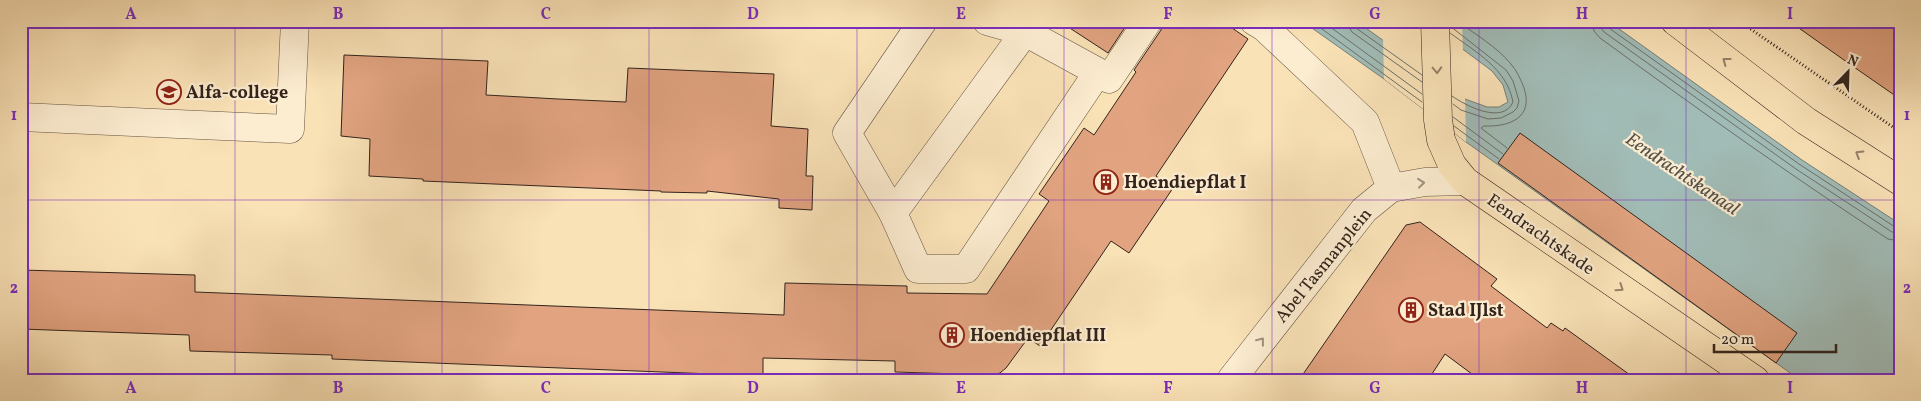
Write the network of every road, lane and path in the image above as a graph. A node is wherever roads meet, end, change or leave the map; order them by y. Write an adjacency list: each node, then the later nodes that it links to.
1 (295, 21): 11 (street)
2 (923, 21): 16 (street)
3 (987, 21): 9 (street)
4 (1148, 21): 10 (street)
5 (1254, 21): 15 (street)
6 (1435, 21): 14 (main road, Eendrachtskade, one-way to 14)
7 (1675, 21): 13 (main road, one-way to 7)
8 (1739, 21): 12 (path)
9 (1025, 32): 10 (street); 16 (street)
10 (1098, 72): 16 (street)
11 (21, 117)
12 (1900, 132)
13 (1900, 180)
14 (1465, 181): 15 (street, Abel Tasmanplein, one-way to 14); 18 (main road, Eendrachtskade, one-way to 18)
15 (1392, 188): 17 (street, Abel Tasmanplein, one-way to 15)
16 (894, 213)
17 (1231, 380)
18 (1754, 380)

